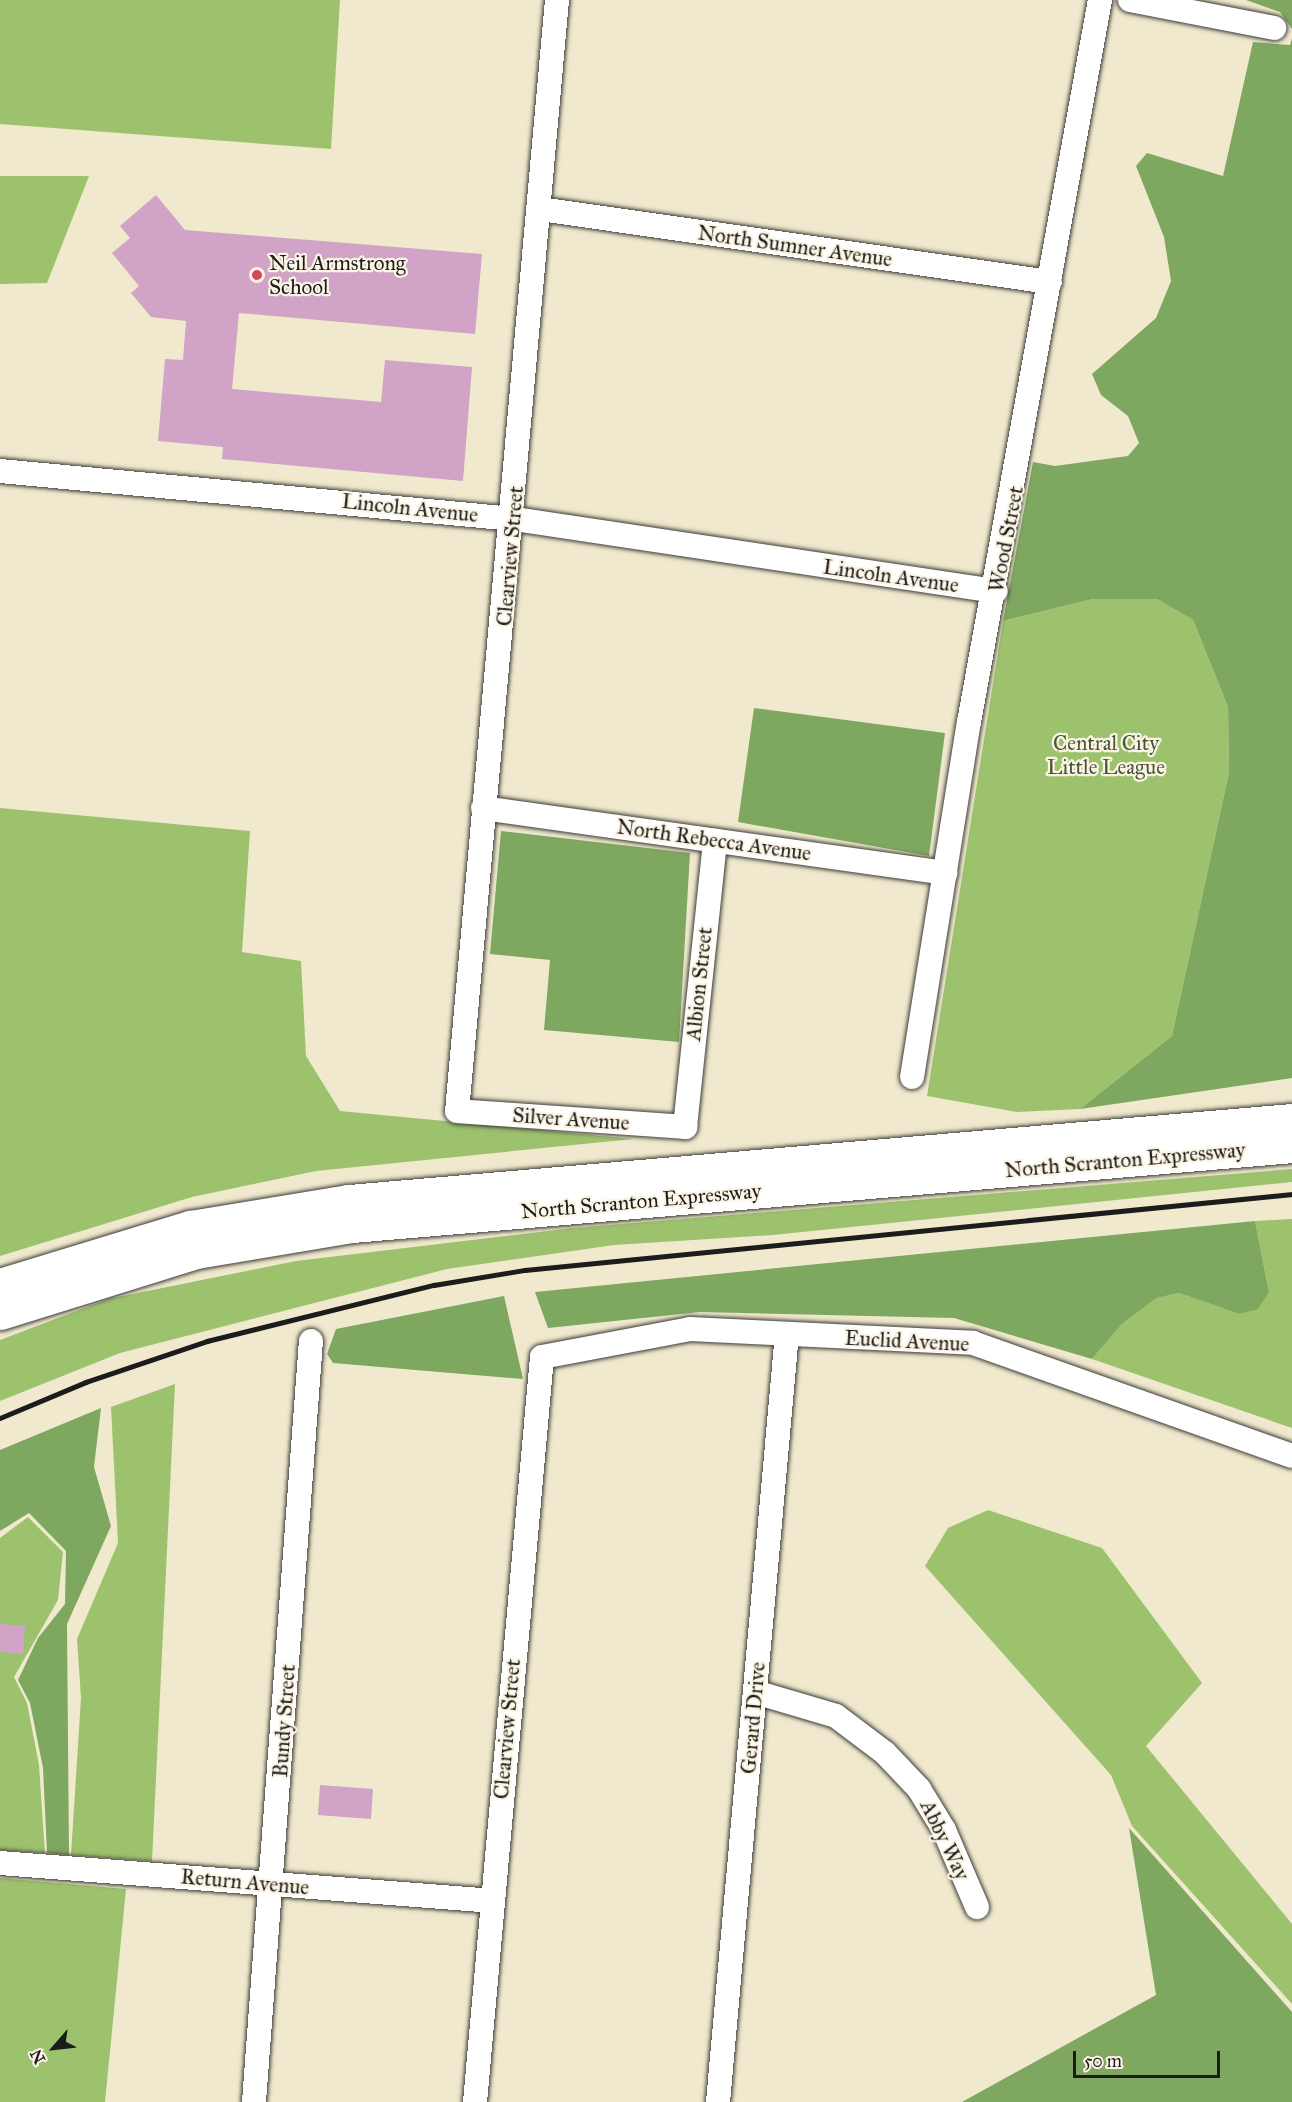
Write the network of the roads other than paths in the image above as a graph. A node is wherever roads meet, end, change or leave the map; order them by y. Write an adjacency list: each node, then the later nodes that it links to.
1 (557, 0): 5 (street, Clearview Street)
2 (1100, 0): 6 (street, Wood Street)
3 (1130, 0): 4 (street)
4 (1274, 28)
5 (540, 209): 6 (street, North Sumner Avenue); 8 (street, Clearview Street)
6 (1050, 282): 9 (street, Wood Street)
7 (0, 471): 8 (street, Lincoln Avenue)
8 (513, 519): 9 (street, Lincoln Avenue); 10 (street, Clearview Street)
9 (996, 591): 12 (street, Wood Street)
10 (483, 808): 11 (street, North Rebecca Avenue); 14 (street, Clearview Street)
11 (715, 841): 12 (street, North Rebecca Avenue); 16 (street, Albion Street)
12 (945, 873): 13 (street, Wood Street)
13 (912, 1077)
14 (457, 1111): 16 (street, Silver Avenue)
15 (1292, 1120): 18 (highway, North Scranton Expressway)
16 (685, 1127)
17 (1292, 1146): 19 (highway, North Scranton Expressway)
18 (0, 1285)
19 (0, 1313)
20 (787, 1334): 22 (street, Euclid Avenue); 23 (street, Euclid Avenue); 24 (street, Gerard Drive)
21 (311, 1341): 26 (street, Bundy Street)
22 (542, 1357): 27 (street, Clearview Street)
23 (1292, 1456)
24 (755, 1692): 28 (street, Abby Way); 31 (street, Gerard Drive)
25 (0, 1863): 26 (street, Return Avenue)
26 (272, 1886): 27 (street, Return Avenue); 29 (street, Bundy Street)
27 (490, 1901): 30 (street, Clearview Street)
28 (977, 1906)
29 (254, 2102)
30 (475, 2102)
31 (718, 2102)

